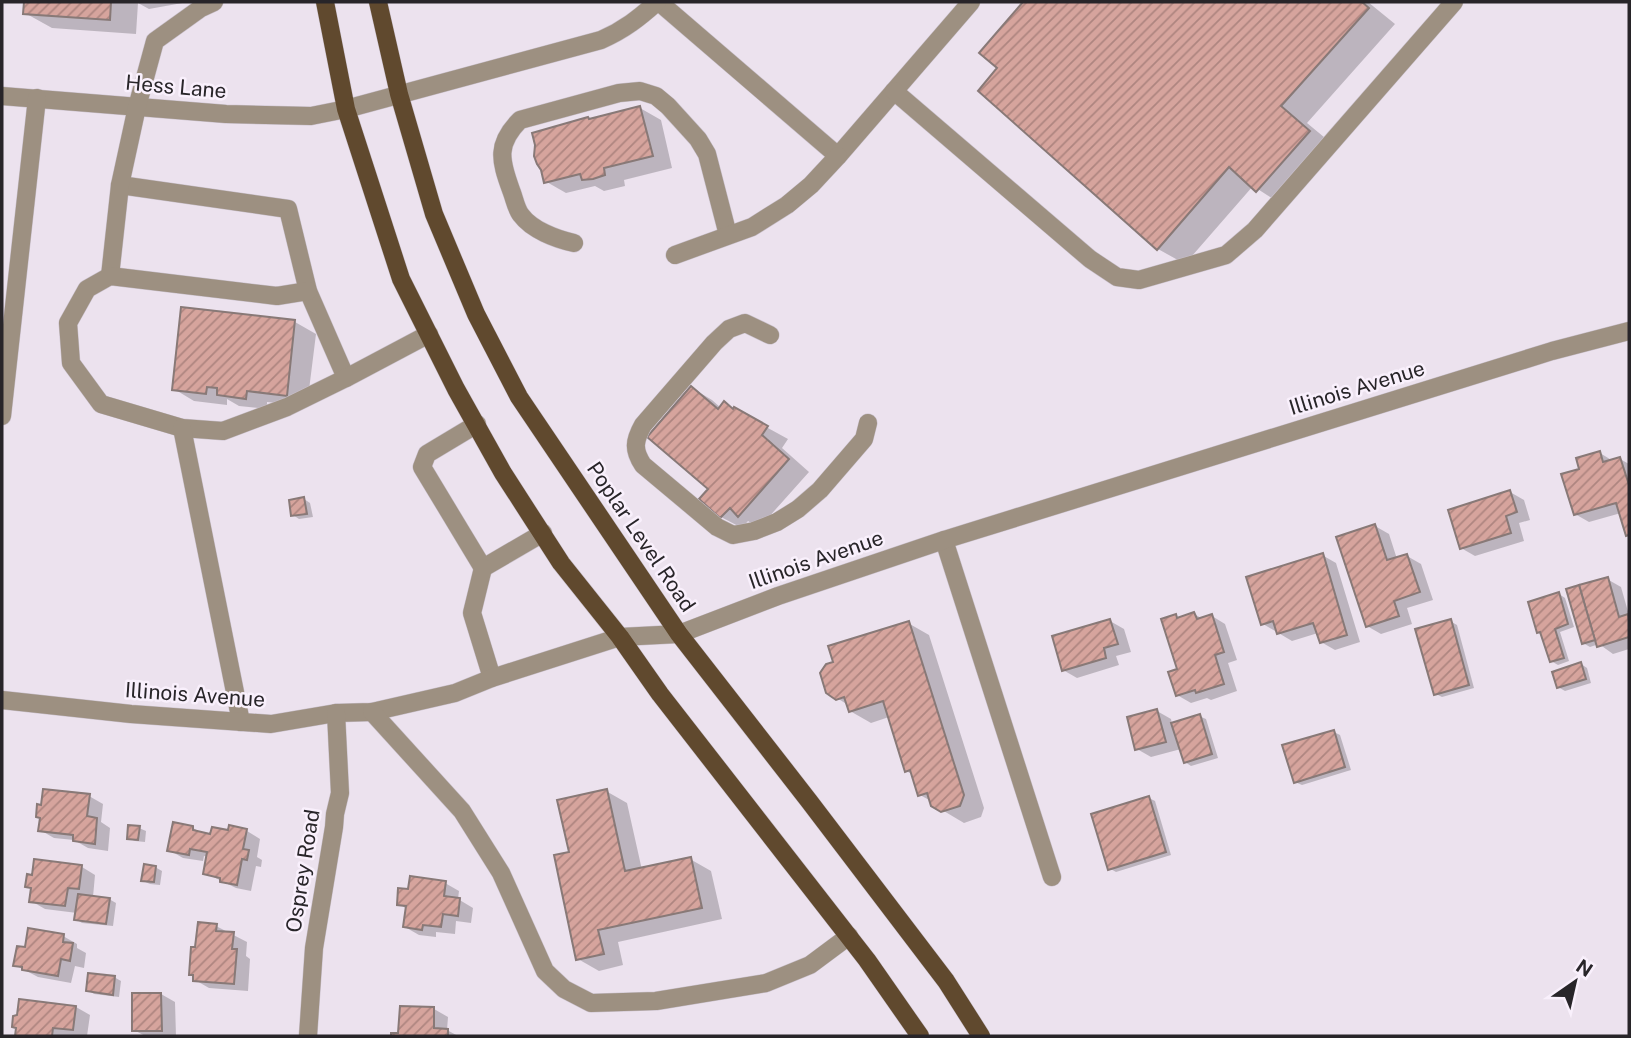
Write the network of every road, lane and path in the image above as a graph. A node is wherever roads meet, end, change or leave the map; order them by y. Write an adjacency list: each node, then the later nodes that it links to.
1 (325, 2): 12 (main road)
2 (378, 2): 8 (main road, Poplar Level Road)
3 (658, 2): 8 (street, Hess Lane); 13 (street)
4 (971, 2): 7 (street)
5 (1454, 2): 7 (street)
6 (205, 4): 11 (street)
7 (894, 92): 13 (street)
8 (399, 94): 12 (street, Hess Lane); 31 (main road, Poplar Level Road)
9 (2, 96): 10 (street, Hess Lane)
10 (37, 98): 11 (street, Hess Lane); 24 (street)
11 (137, 107): 12 (street, Hess Lane); 14 (street)
12 (346, 109): 21 (main road)
13 (838, 156): 15 (street)
14 (120, 185): 18 (street); 19 (street)
15 (728, 235): 16 (street); 17 (street)
16 (574, 243)
17 (675, 254)
18 (110, 276): 19 (street); 27 (street)
19 (308, 291): 23 (street)
20 (1629, 331): 29 (street, Illinois Avenue)
21 (429, 334): 23 (street); 26 (main road)
22 (770, 335): 25 (street)
23 (346, 379): 27 (street)
24 (2, 416)
25 (869, 423)
26 (477, 425): 28 (main road); 30 (street)
27 (182, 428): 37 (street)
28 (543, 533): 30 (street); 32 (main road)
29 (944, 540): 31 (street, Illinois Avenue); 38 (street)
30 (483, 569): 33 (street)
31 (679, 634): 32 (street, Illinois Avenue); 42 (main road, Poplar Level Road)
32 (620, 637): 33 (street, Illinois Avenue); 39 (main road)
33 (492, 678): 35 (street, Illinois Avenue)
34 (2, 700): 37 (street, Illinois Avenue)
35 (372, 712): 36 (street, Illinois Avenue); 39 (street)
36 (336, 713): 37 (street, Illinois Avenue); 40 (street, Osprey Road)
37 (241, 722)
38 (1052, 877)
39 (849, 936): 41 (main road)
40 (308, 1036)
41 (920, 1036)
42 (981, 1036)

